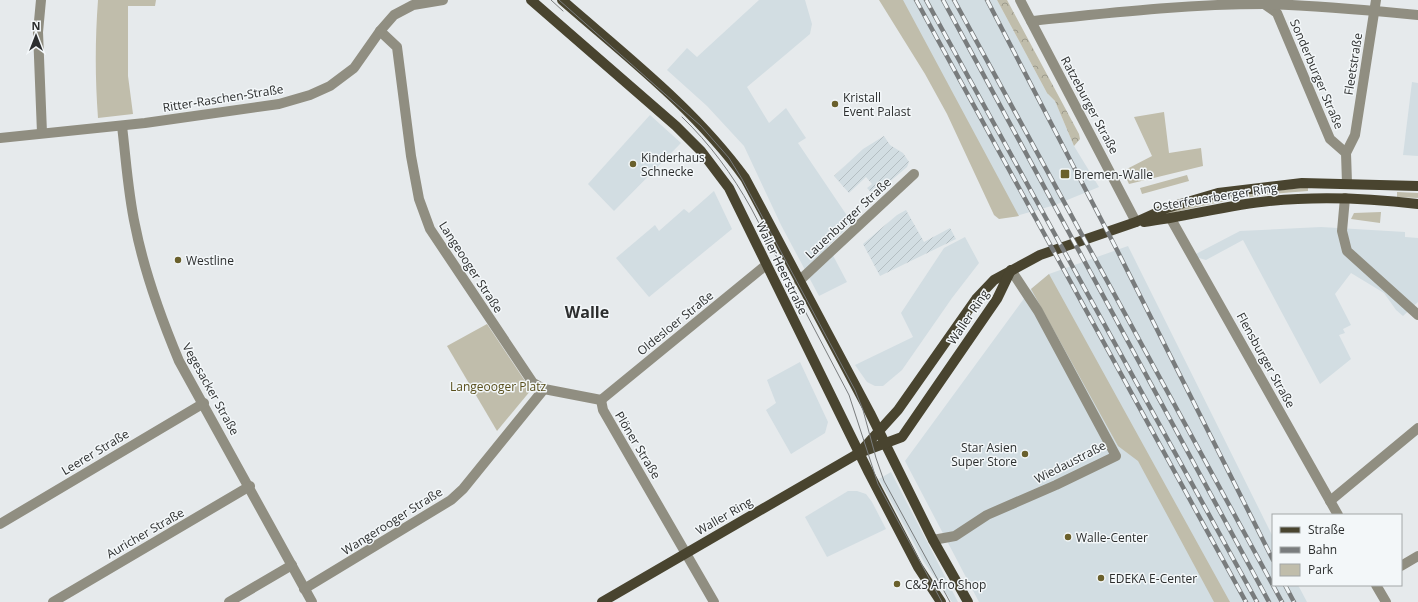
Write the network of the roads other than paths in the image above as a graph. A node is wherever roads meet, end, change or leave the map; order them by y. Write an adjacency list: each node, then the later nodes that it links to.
1 (41, 0): 14 (street)
2 (443, 0): 7 (street, Ritter-Raschen-Straße)
3 (531, 0): 25 (main road, Waller Heerstraße)
4 (562, 0): 27 (main road, Waller Heerstraße)
5 (1020, 0): 11 (street, Ratzeburger Straße)
6 (1376, 0): 9 (street, Fleetstraße)
7 (412, 2): 12 (street, Ritter-Raschen-Straße)
8 (1262, 2): 9 (street); 11 (street); 16 (street, Sonderburger Straße)
9 (1374, 11): 10 (street); 16 (street, Fleetstraße)
10 (1418, 15)
11 (1031, 21): 23 (street, Ratzeburger Straße)
12 (380, 31): 13 (street, Ritter-Raschen-Straße); 29 (street, Langeooger Straße)
13 (122, 126): 14 (street, Ritter-Raschen-Straße); 31 (street, Vegesacker Straße)
14 (42, 133): 15 (street, Ritter-Raschen-Straße)
15 (0, 138)
16 (1346, 153): 18 (street)
17 (914, 174): 27 (street, Lauenburger Straße)
18 (1347, 183): 19 (main road, Osterfeuerberger Ring); 20 (main road); 23 (main road, Osterfeuerberger Ring)
19 (1418, 186)
20 (1345, 198): 21 (main road, Osterfeuerberger Ring); 22 (main road, Osterfeuerberger Ring); 28 (street)
21 (1418, 204)
22 (1171, 219): 23 (main road, Osterfeuerberger Ring); 37 (street, Flensburger Straße)
23 (1136, 222): 24 (main road, Osterfeuerberger Ring)
24 (1040, 255): 26 (main road, Waller Ring)
25 (766, 265): 30 (street, Oldesloer Straße); 35 (main road, Waller Heerstraße)
26 (1011, 270): 33 (main road, Waller Ring); 34 (main road, Waller Ring); 40 (street, Wiedaustraße)
27 (799, 281): 33 (main road, Waller Heerstraße)
28 (1418, 314)
29 (544, 389): 30 (street); 46 (street, Wangerooger Straße)
30 (601, 400): 41 (street, Plöner Straße)
31 (204, 403): 36 (street, Vegesacker Straße); 39 (street, Leerer Straße)
32 (1418, 428): 37 (street)
33 (879, 431): 34 (main road, Waller Heerstraße); 35 (main road, Waller Ring)
34 (885, 444): 35 (main road, Waller Ring); 40 (main road, Waller Heerstraße)
35 (859, 453): 41 (main road, Waller Ring); 52 (main road, Waller Heerstraße)
36 (250, 486): 43 (street, Vegesacker Straße); 47 (street, Auricher Straße)
37 (1330, 501): 38 (street, Flensburger Straße)
38 (1337, 514)
39 (0, 524)
40 (933, 540): 53 (main road, Waller Heerstraße)
41 (686, 553): 50 (main road, Waller Ring); 51 (street, Plöner Straße)
42 (1418, 556): 44 (street)
43 (292, 565): 46 (street, Vegesacker Straße); 48 (street)
44 (1402, 565)
45 (1377, 586): 54 (street)
46 (304, 589): 49 (street, Vegesacker Straße)
47 (53, 602)
48 (229, 602)
49 (312, 602)
50 (602, 602)
51 (714, 602)
52 (941, 602)
53 (968, 602)
54 (1386, 602)

